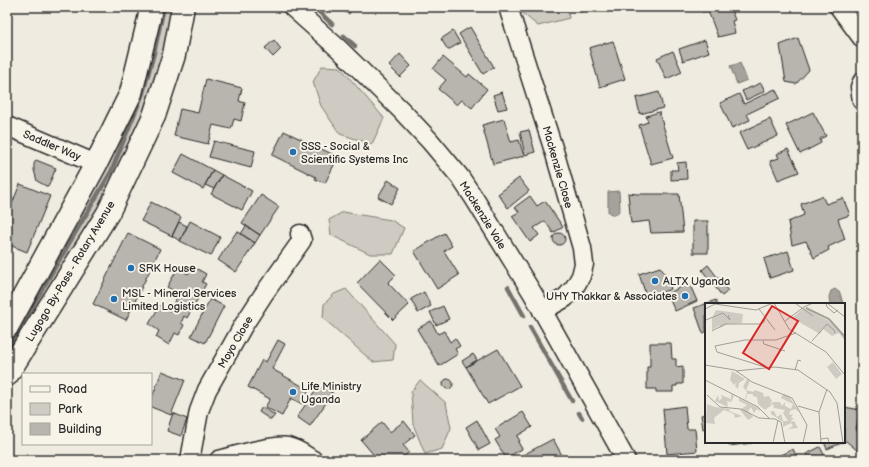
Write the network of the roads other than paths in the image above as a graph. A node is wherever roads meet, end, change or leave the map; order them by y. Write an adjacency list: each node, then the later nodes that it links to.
1 (151, 7): 10 (main road)
2 (183, 7): 14 (main road, Lugogo By-Pass - Rotary Avenue)
3 (292, 7): 12 (street, Mackenzie Vale)
4 (508, 7): 12 (street, Mackenzie Close)
5 (839, 7): 6 (street)
6 (862, 38)
7 (862, 82): 8 (street)
8 (862, 101)
9 (7, 126): 10 (street, Saddler Way)
10 (96, 164): 13 (main road)
11 (300, 234): 15 (street, Moyo Close)
12 (542, 311): 18 (street, Mackenzie Vale)
13 (7, 327)
14 (7, 375)
15 (190, 460)
16 (220, 460): 17 (street)
17 (313, 460)
18 (626, 460)

